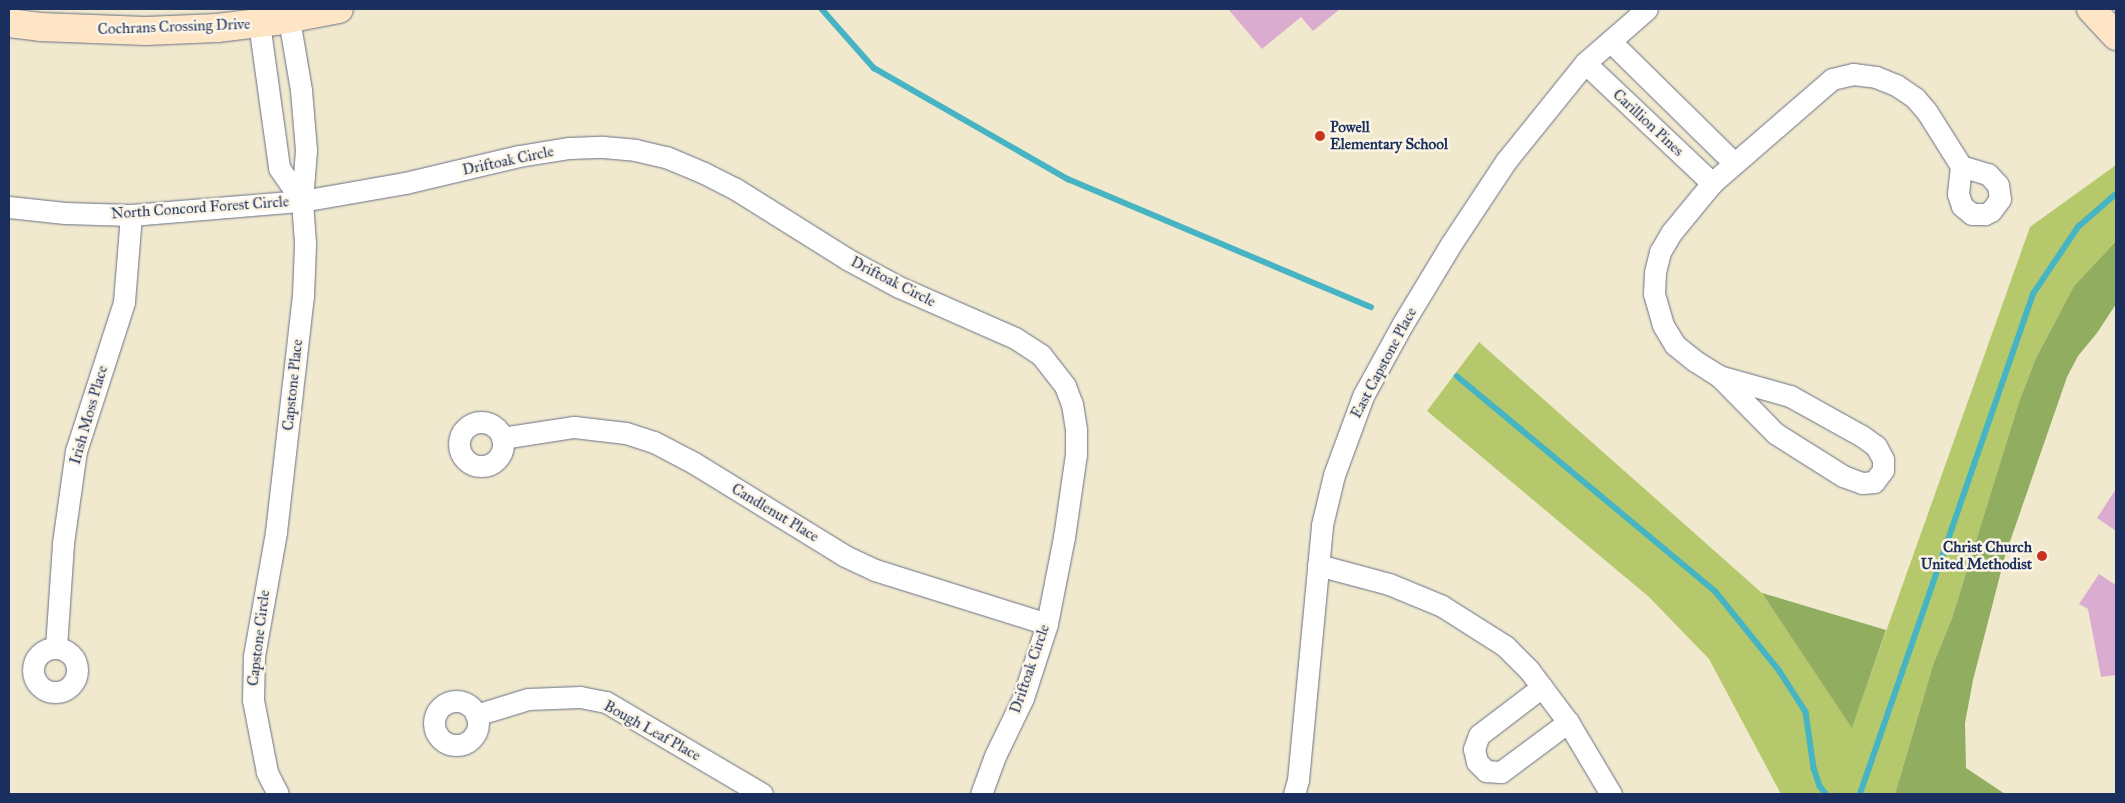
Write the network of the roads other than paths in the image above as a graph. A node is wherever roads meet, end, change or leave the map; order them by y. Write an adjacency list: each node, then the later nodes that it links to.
1 (339, 9): 4 (street, Cochrans Crossing Drive)
2 (1647, 9): 8 (street, East Capstone Place)
3 (2091, 9): 7 (street)
4 (289, 19): 6 (street, Cochrans Crossing Drive); 13 (street, Capstone Place)
5 (9, 23): 6 (street, Cochrans Crossing Drive)
6 (259, 23): 13 (street)
7 (2116, 36)
8 (1610, 41): 9 (street, East Capstone Place); 10 (street, Carillion Pines)
9 (1584, 63): 12 (street, Carillion Pines); 18 (street, East Capstone Place)
10 (1734, 163): 11 (street); 12 (street)
11 (1961, 166)
12 (1712, 183): 16 (street)
13 (302, 201): 15 (street, North Concord Forest Circle); 19 (street, Capstone Place); 20 (street, Driftoak Circle)
14 (9, 207): 15 (street, North Concord Forest Circle)
15 (131, 215): 21 (street, Irish Moss Place)
16 (1719, 376): 16 (street)
17 (502, 438): 20 (street, Candlenut Place)
18 (1318, 565): 22 (street); 28 (street, East Capstone Place)
19 (268, 568): 25 (street, Capstone Circle)
20 (1047, 624): 27 (street, Driftoak Circle)
21 (56, 647)
22 (1542, 687): 24 (street); 24 (street)
23 (476, 715): 26 (street, Bough Leaf Place)
24 (1568, 722): 29 (street)
25 (278, 794)
26 (762, 794)
27 (981, 794)
28 (1294, 794)
29 (1611, 794)

